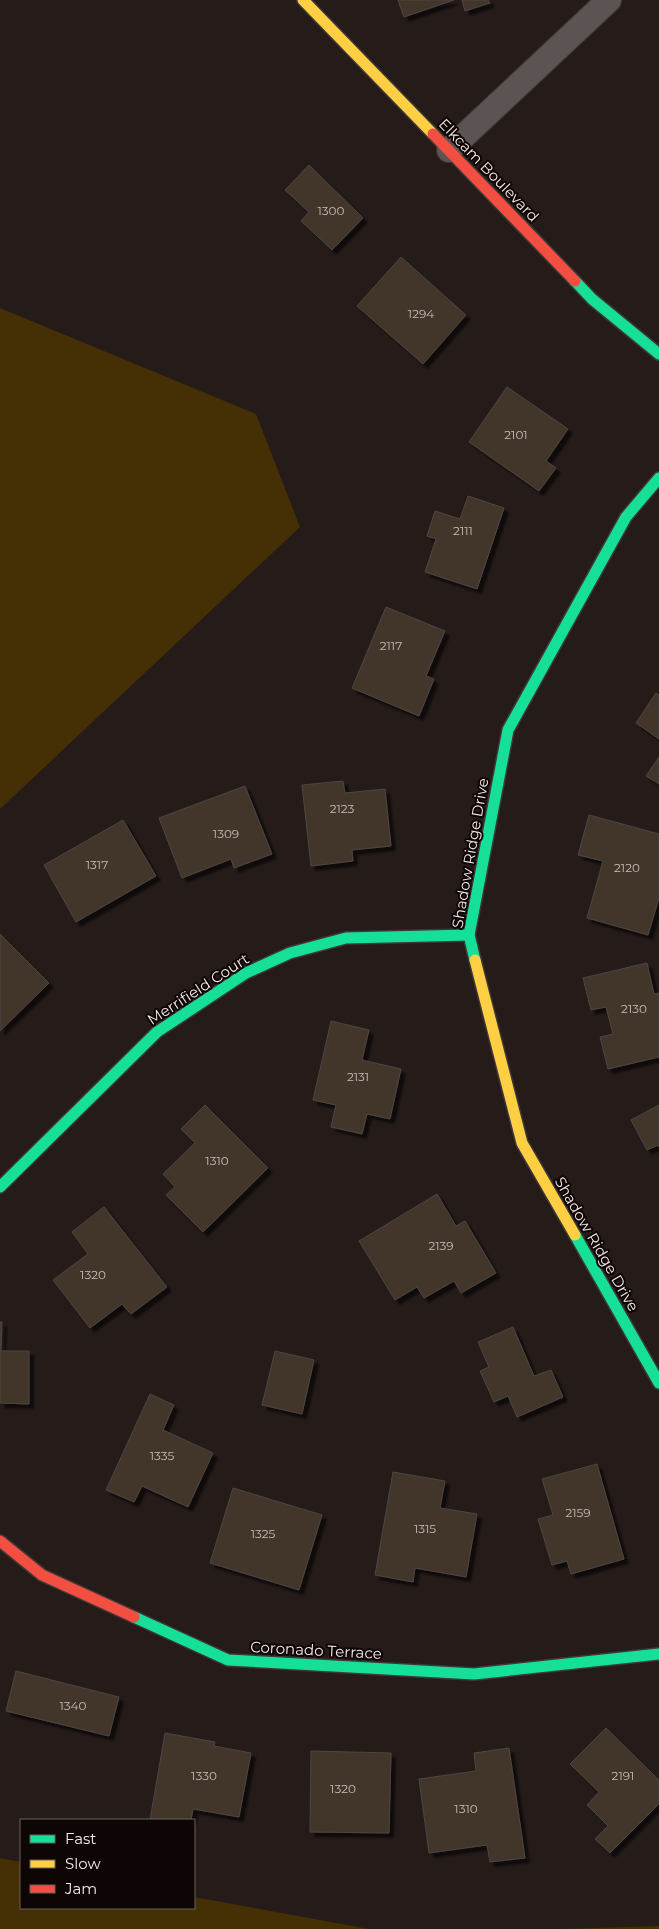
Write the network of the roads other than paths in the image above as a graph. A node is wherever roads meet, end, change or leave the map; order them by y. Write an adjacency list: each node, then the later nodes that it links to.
1 (303, 0): 3 (street, Elkcam Boulevard)
2 (609, 0): 3 (street)
3 (449, 150): 4 (street, Elkcam Boulevard)
4 (659, 354)
5 (659, 478): 6 (street, Shadow Ridge Drive)
6 (469, 934): 7 (street, Merrifield Court); 8 (street, Shadow Ridge Drive)
7 (0, 1187)
8 (659, 1383)
9 (0, 1541): 10 (street, Coronado Terrace)
10 (659, 1654)

